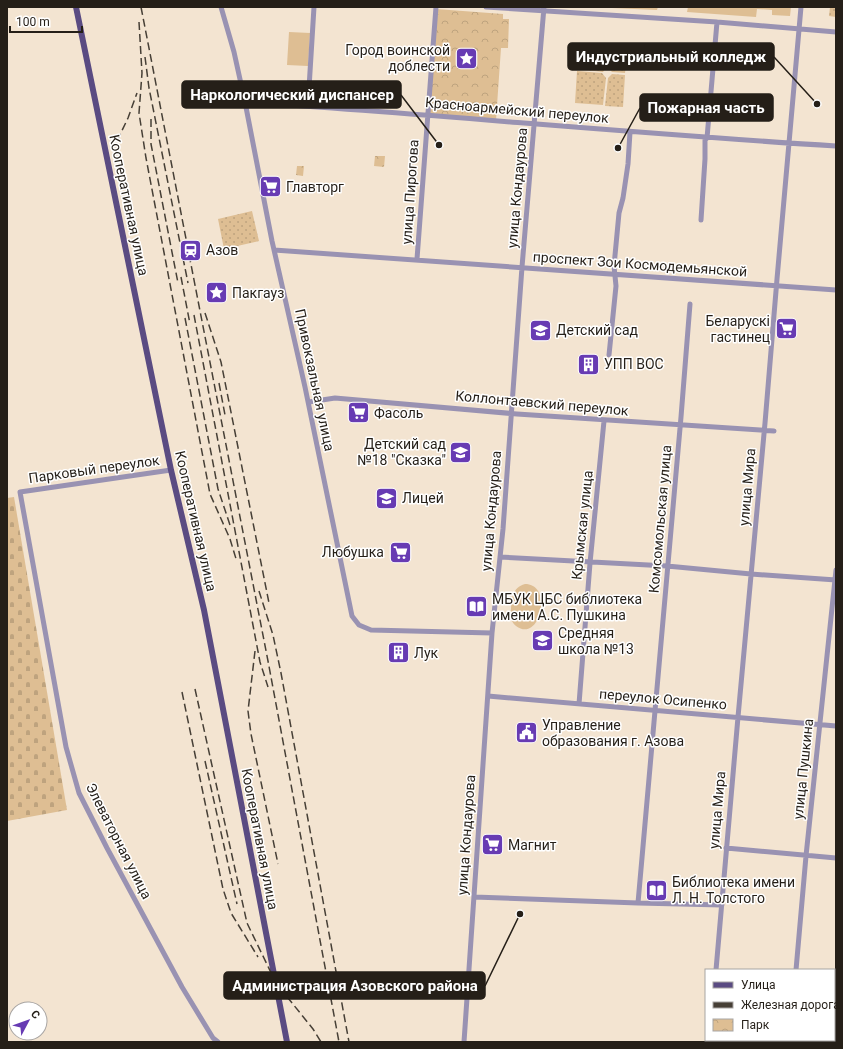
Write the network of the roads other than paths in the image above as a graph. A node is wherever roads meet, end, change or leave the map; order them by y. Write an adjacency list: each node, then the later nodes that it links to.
1 (76, 7): 34 (main road, Кооперативная улица)
2 (221, 7): 12 (street, Привокзальная улица)
3 (314, 7): 11 (street)
4 (436, 7): 13 (street, улица Пирогова)
5 (486, 7): 7 (street)
6 (801, 7): 9 (street, улица Мира)
7 (544, 9): 8 (street); 14 (street, улица Кондаурова)
8 (717, 22): 9 (street); 16 (street)
9 (799, 28): 10 (street); 17 (street, улица Мира)
10 (836, 32)
11 (309, 88)
12 (245, 102): 13 (street, Красноармейский переулок); 20 (street, Привокзальная улица)
13 (428, 114): 14 (street, Красноармейский переулок); 21 (street, улица Пирогова)
14 (535, 125): 15 (street, Красноармейский переулок); 22 (street, улица Кондаурова)
15 (630, 132): 16 (street, Красноармейский переулок); 23 (street)
16 (707, 138): 17 (street, Красноармейский переулок); 19 (street)
17 (789, 144): 18 (street, Красноармейский переулок); 24 (street, улица Мира)
18 (836, 146)
19 (701, 220)
20 (274, 250): 21 (street, проспект Зои Космодемьянской); 28 (street, Привокзальная улица)
21 (417, 259): 22 (street, проспект Зои Космодемьянской)
22 (522, 267): 23 (street, проспект Зои Космодемьянской); 29 (street, улица Кондаурова)
23 (614, 274): 24 (street, проспект Зои Космодемьянской); 27 (street)
24 (776, 286): 25 (street, проспект Зои Космодемьянской); 32 (street, улица Мира)
25 (836, 290)
26 (690, 304): 31 (street, Комсомольская улица)
27 (609, 355)
28 (309, 402): 29 (street, Коллонтаевский переулок); 42 (street, Привокзальная улица)
29 (511, 414): 30 (street, Коллонтаевский переулок); 36 (street, улица Кондаурова)
30 (604, 420): 31 (street, Коллонтаевский переулок); 37 (street, Крымская улица)
31 (680, 425): 32 (street, Коллонтаевский переулок); 38 (street, Комсомольская улица)
32 (765, 430): 33 (street, Коллонтаевский переулок); 40 (street, улица Мира)
33 (774, 431)
34 (171, 470): 35 (street, Парковый переулок); 58 (main road, Кооперативная улица)
35 (20, 492): 57 (street, Элеваторная улица)
36 (500, 557): 37 (street); 42 (street, улица Кондаурова)
37 (590, 563): 38 (street); 44 (street, Крымская улица)
38 (668, 566): 40 (street); 45 (street, Комсомольская улица)
39 (836, 570): 41 (street, улица Пушкина)
40 (751, 574): 41 (street); 46 (street, улица Мира)
41 (836, 580): 47 (street, улица Пушкина)
42 (492, 633): 43 (street, улица Кондаурова)
43 (488, 696): 44 (street, переулок Осипенко); 52 (street, улица Кондаурова)
44 (579, 704): 45 (street, переулок Осипенко)
45 (656, 711): 46 (street, переулок Осипенко); 53 (street, Комсомольская улица)
46 (738, 717): 47 (street, переулок Осипенко); 49 (street, улица Мира)
47 (820, 725): 48 (street, переулок Осипенко); 50 (street, улица Пушкина)
48 (836, 726)
49 (726, 848): 50 (street); 54 (street, улица Мира)
50 (806, 856): 51 (street); 56 (street, улица Пушкина)
51 (836, 858)
52 (474, 897): 53 (street); 59 (street, улица Кондаурова)
53 (638, 903): 54 (street)
54 (722, 905): 55 (street, улица Мира)
55 (716, 969)
56 (796, 969)
57 (218, 1042)
58 (287, 1042)
59 (464, 1042)

